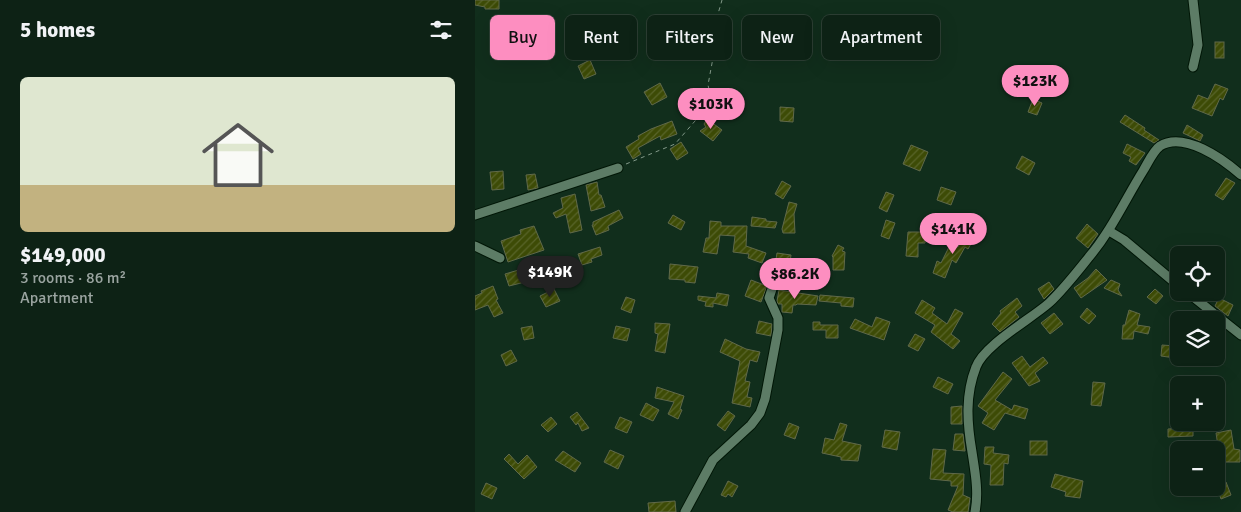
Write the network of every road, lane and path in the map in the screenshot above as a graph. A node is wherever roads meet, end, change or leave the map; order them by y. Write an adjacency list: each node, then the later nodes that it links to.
1 (723, 0): 4 (path)
2 (1193, 0): 3 (street)
3 (1193, 67)
4 (618, 168): 6 (street)
5 (1241, 175): 7 (street)
6 (475, 215)
7 (1109, 231): 10 (street); 15 (street)
8 (475, 246): 9 (street)
9 (500, 258)
10 (1170, 278)
11 (772, 289): 14 (street)
12 (1198, 301): 13 (street)
13 (1241, 335)
14 (685, 512)
15 (975, 512)

